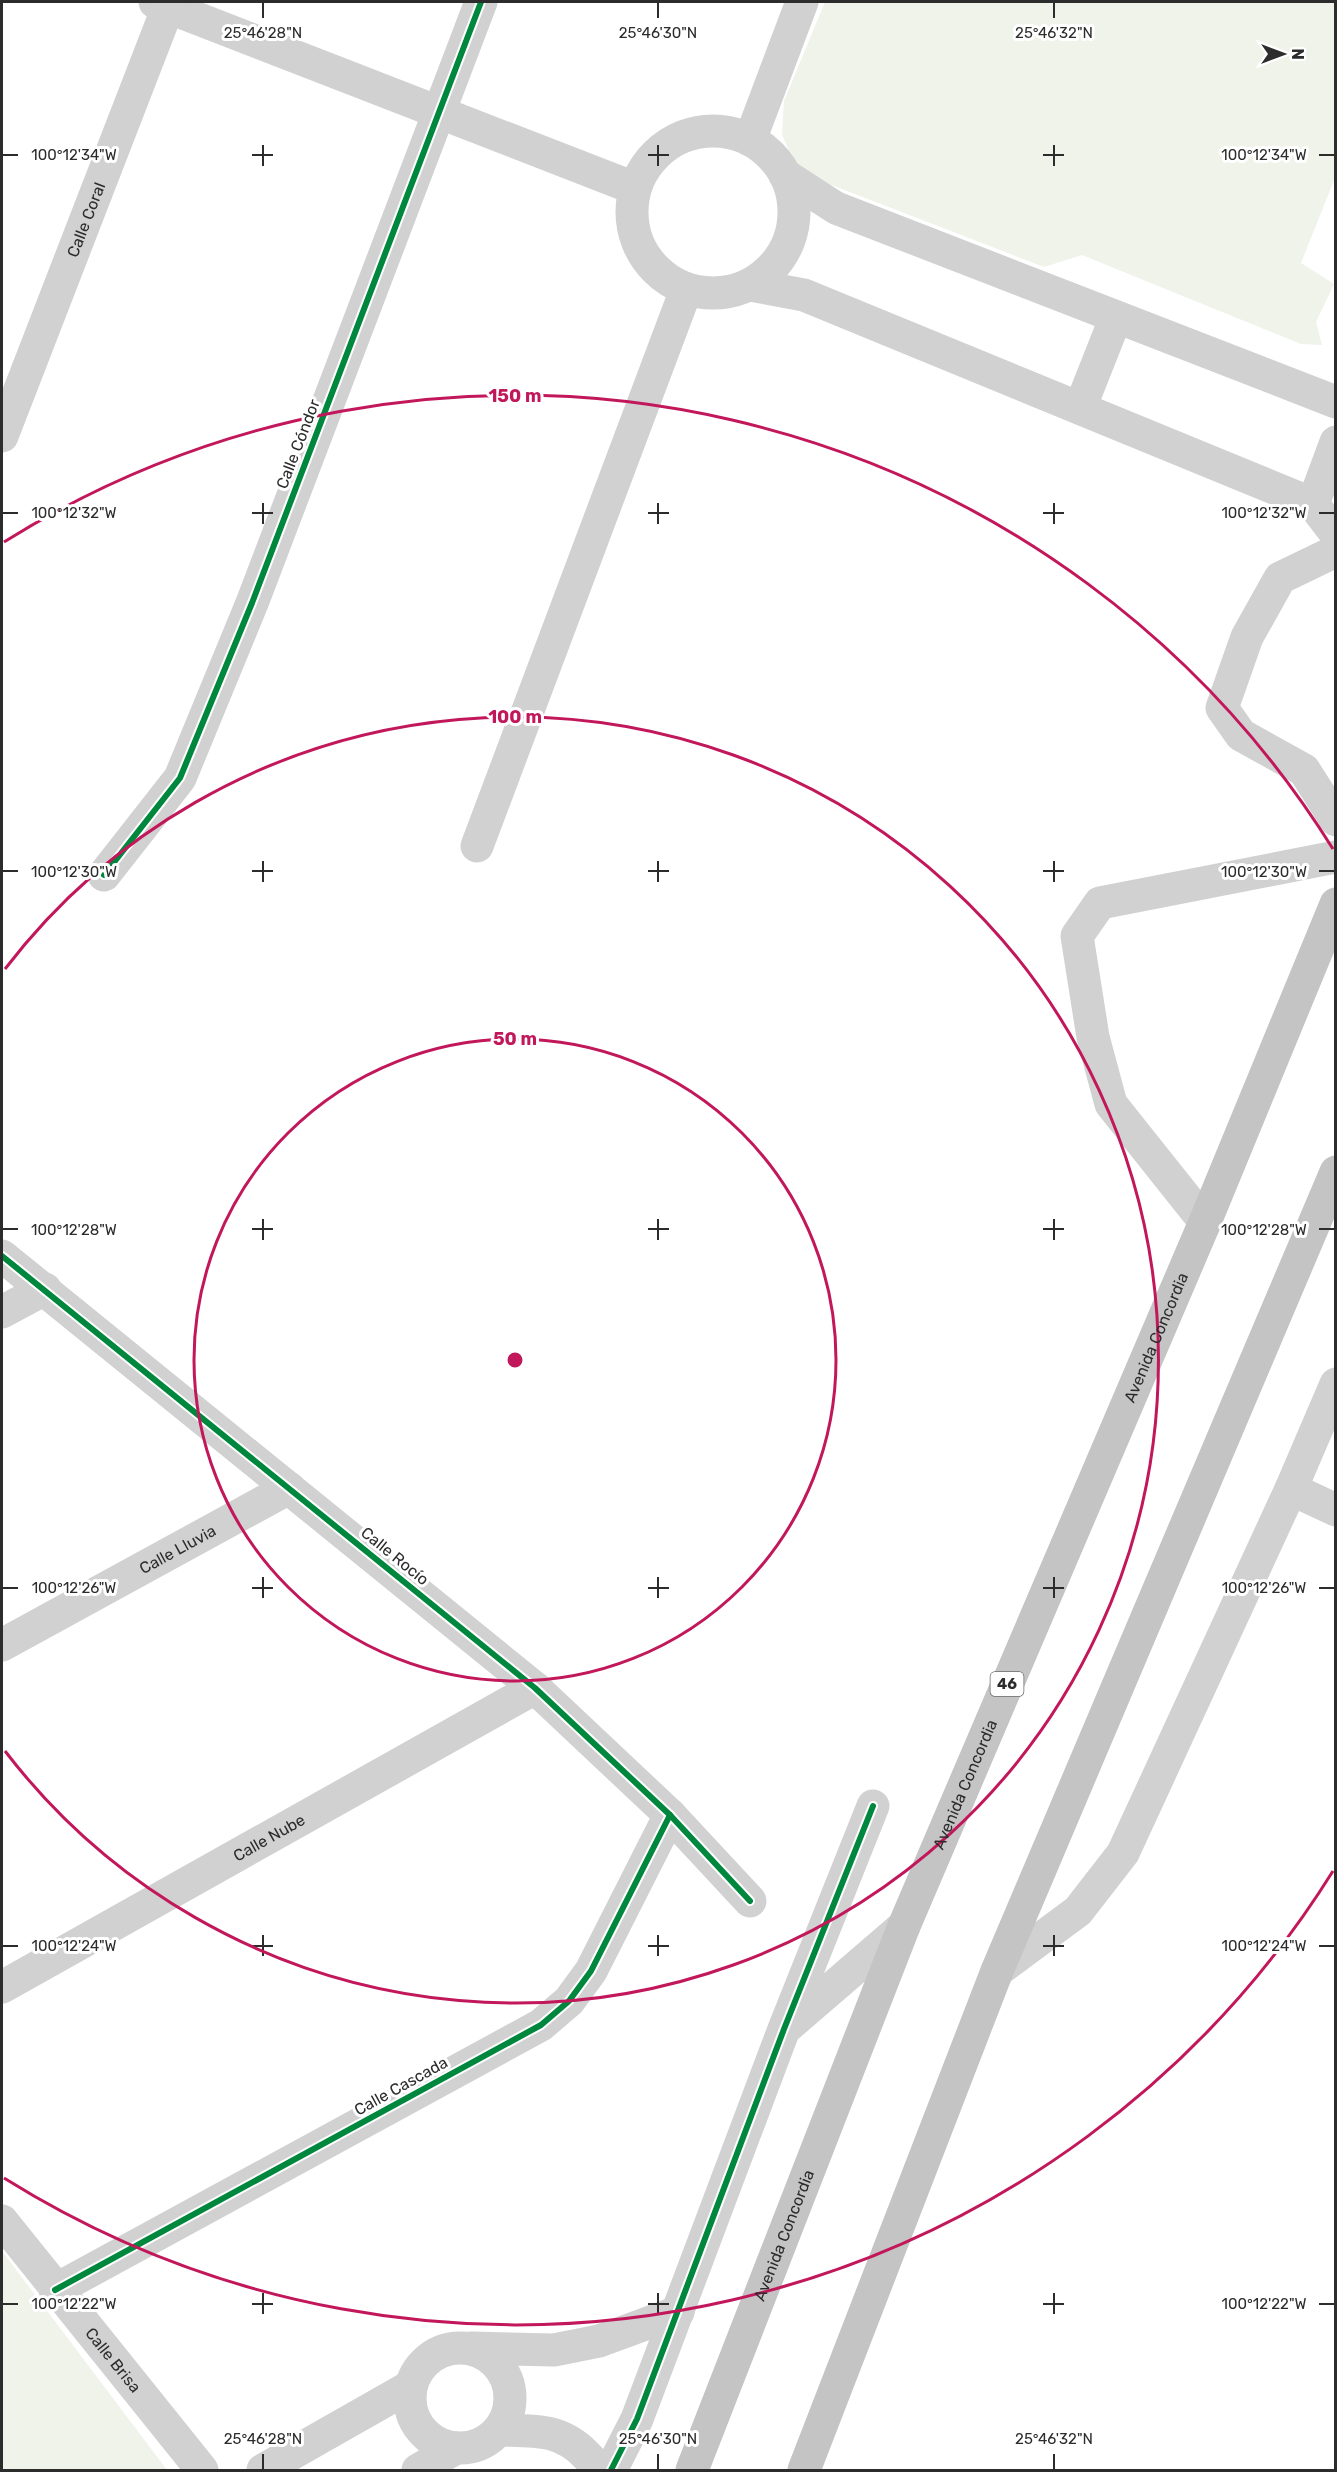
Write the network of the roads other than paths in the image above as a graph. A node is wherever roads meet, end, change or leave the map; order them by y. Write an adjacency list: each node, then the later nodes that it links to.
1 (481, 2): 4 (street, Calle Cóndor)
2 (802, 2): 5 (street)
3 (164, 3): 4 (street); 13 (street, Calle Coral)
4 (439, 112): 7 (street); 21 (street, Calle Cóndor)
5 (750, 140): 6 (street); 7 (street)
6 (785, 175): 8 (street); 10 (street)
7 (634, 188): 9 (street)
8 (750, 285): 9 (street); 12 (street)
9 (686, 290): 19 (street)
10 (1116, 317): 11 (street); 12 (street)
11 (1335, 402)
12 (1080, 408): 15 (street)
13 (2, 436)
14 (1335, 442): 15 (street)
15 (1313, 504): 16 (street)
16 (1335, 534)
17 (1335, 550): 18 (street)
18 (1335, 820)
19 (477, 846)
20 (1335, 857): 24 (street)
21 (104, 875)
22 (1335, 904): 24 (main road, Avenida Concordia / 46)
23 (1335, 1172): 38 (main road)
24 (1204, 1222): 37 (main road, Avenida Concordia / 46)
25 (2, 1256): 26 (street, Calle Rocío)
26 (45, 1289): 27 (street); 29 (street, Calle Rocío)
27 (2, 1312)
28 (1335, 1384): 30 (street)
29 (289, 1488): 32 (street, Calle Lluvia); 33 (street, Calle Rocío)
30 (1291, 1489): 31 (street); 38 (street)
31 (1335, 1510)
32 (2, 1645)
33 (535, 1688): 35 (street, Calle Rocío); 39 (street, Calle Nube)
34 (873, 1806): 40 (street)
35 (670, 1815): 36 (street, Calle Rocío); 42 (street, Calle Cascada)
36 (750, 1901)
37 (904, 1926): 40 (street); 53 (main road, Avenida Concordia / 46)
38 (997, 1971): 54 (main road)
39 (2, 1987)
40 (784, 2029): 43 (street)
41 (2, 2222): 42 (street, Calle Brisa)
42 (55, 2290): 48 (street, Calle Brisa)
43 (678, 2312): 44 (street); 52 (street)
44 (471, 2348): 45 (street); 46 (street)
45 (411, 2386): 47 (street); 49 (street)
46 (499, 2430): 47 (street); 51 (street)
47 (456, 2448): 50 (street)
48 (202, 2470)
49 (262, 2470)
50 (418, 2470)
51 (596, 2470)
52 (611, 2470)
53 (692, 2470)
54 (804, 2470)

